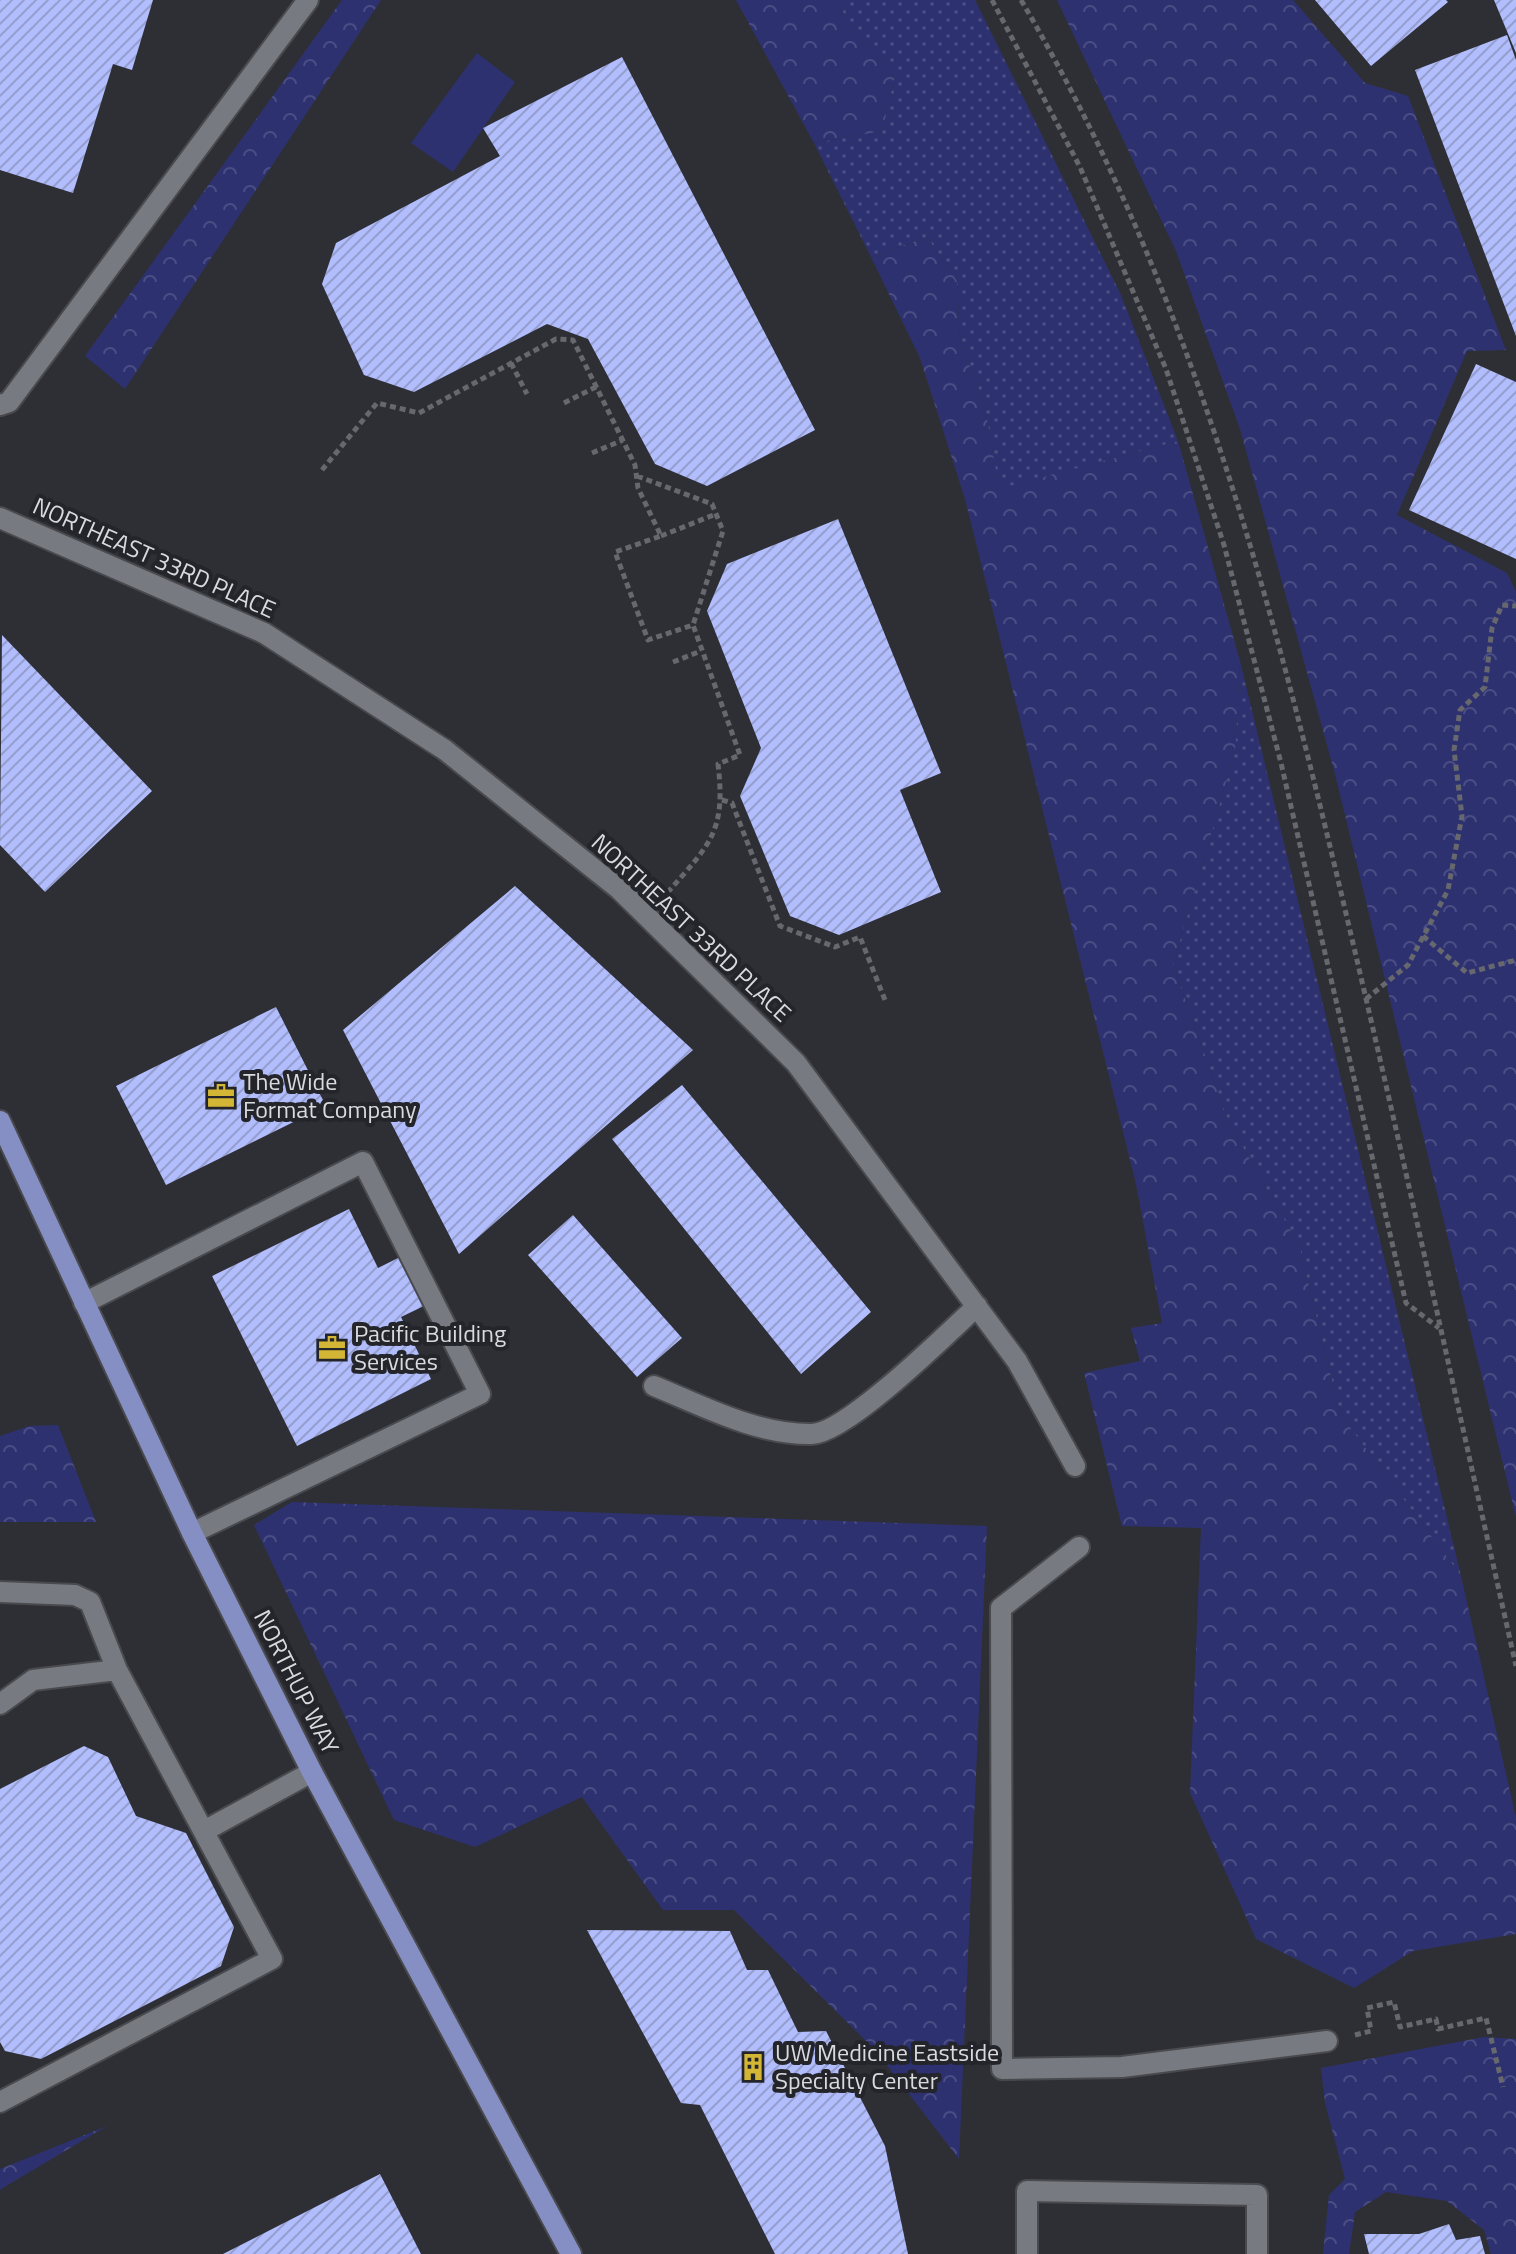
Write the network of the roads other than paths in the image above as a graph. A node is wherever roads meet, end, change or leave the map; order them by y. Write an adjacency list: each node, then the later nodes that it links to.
1 (308, 0): 2 (street)
2 (0, 405)
3 (0, 518): 6 (street, NORTHEAST 33RD PLACE)
4 (0, 1121): 5 (main road, NORTHUP WAY)
5 (84, 1303): 9 (main road, NORTHUP WAY); 9 (street)
6 (977, 1306): 7 (street); 8 (street, NORTHEAST 33RD PLACE)
7 (654, 1386)
8 (1075, 1466)
9 (192, 1533): 14 (main road, NORTHUP WAY)
10 (1079, 1547): 16 (street)
11 (0, 1592): 12 (street)
12 (117, 1670): 13 (street); 15 (street)
13 (0, 1704)
14 (312, 1772): 15 (street); 18 (main road, NORTHUP WAY)
15 (204, 1831): 17 (street)
16 (1327, 2041)
17 (0, 2102)
18 (571, 2254)
19 (1027, 2254): 20 (street)
20 (1257, 2254)

